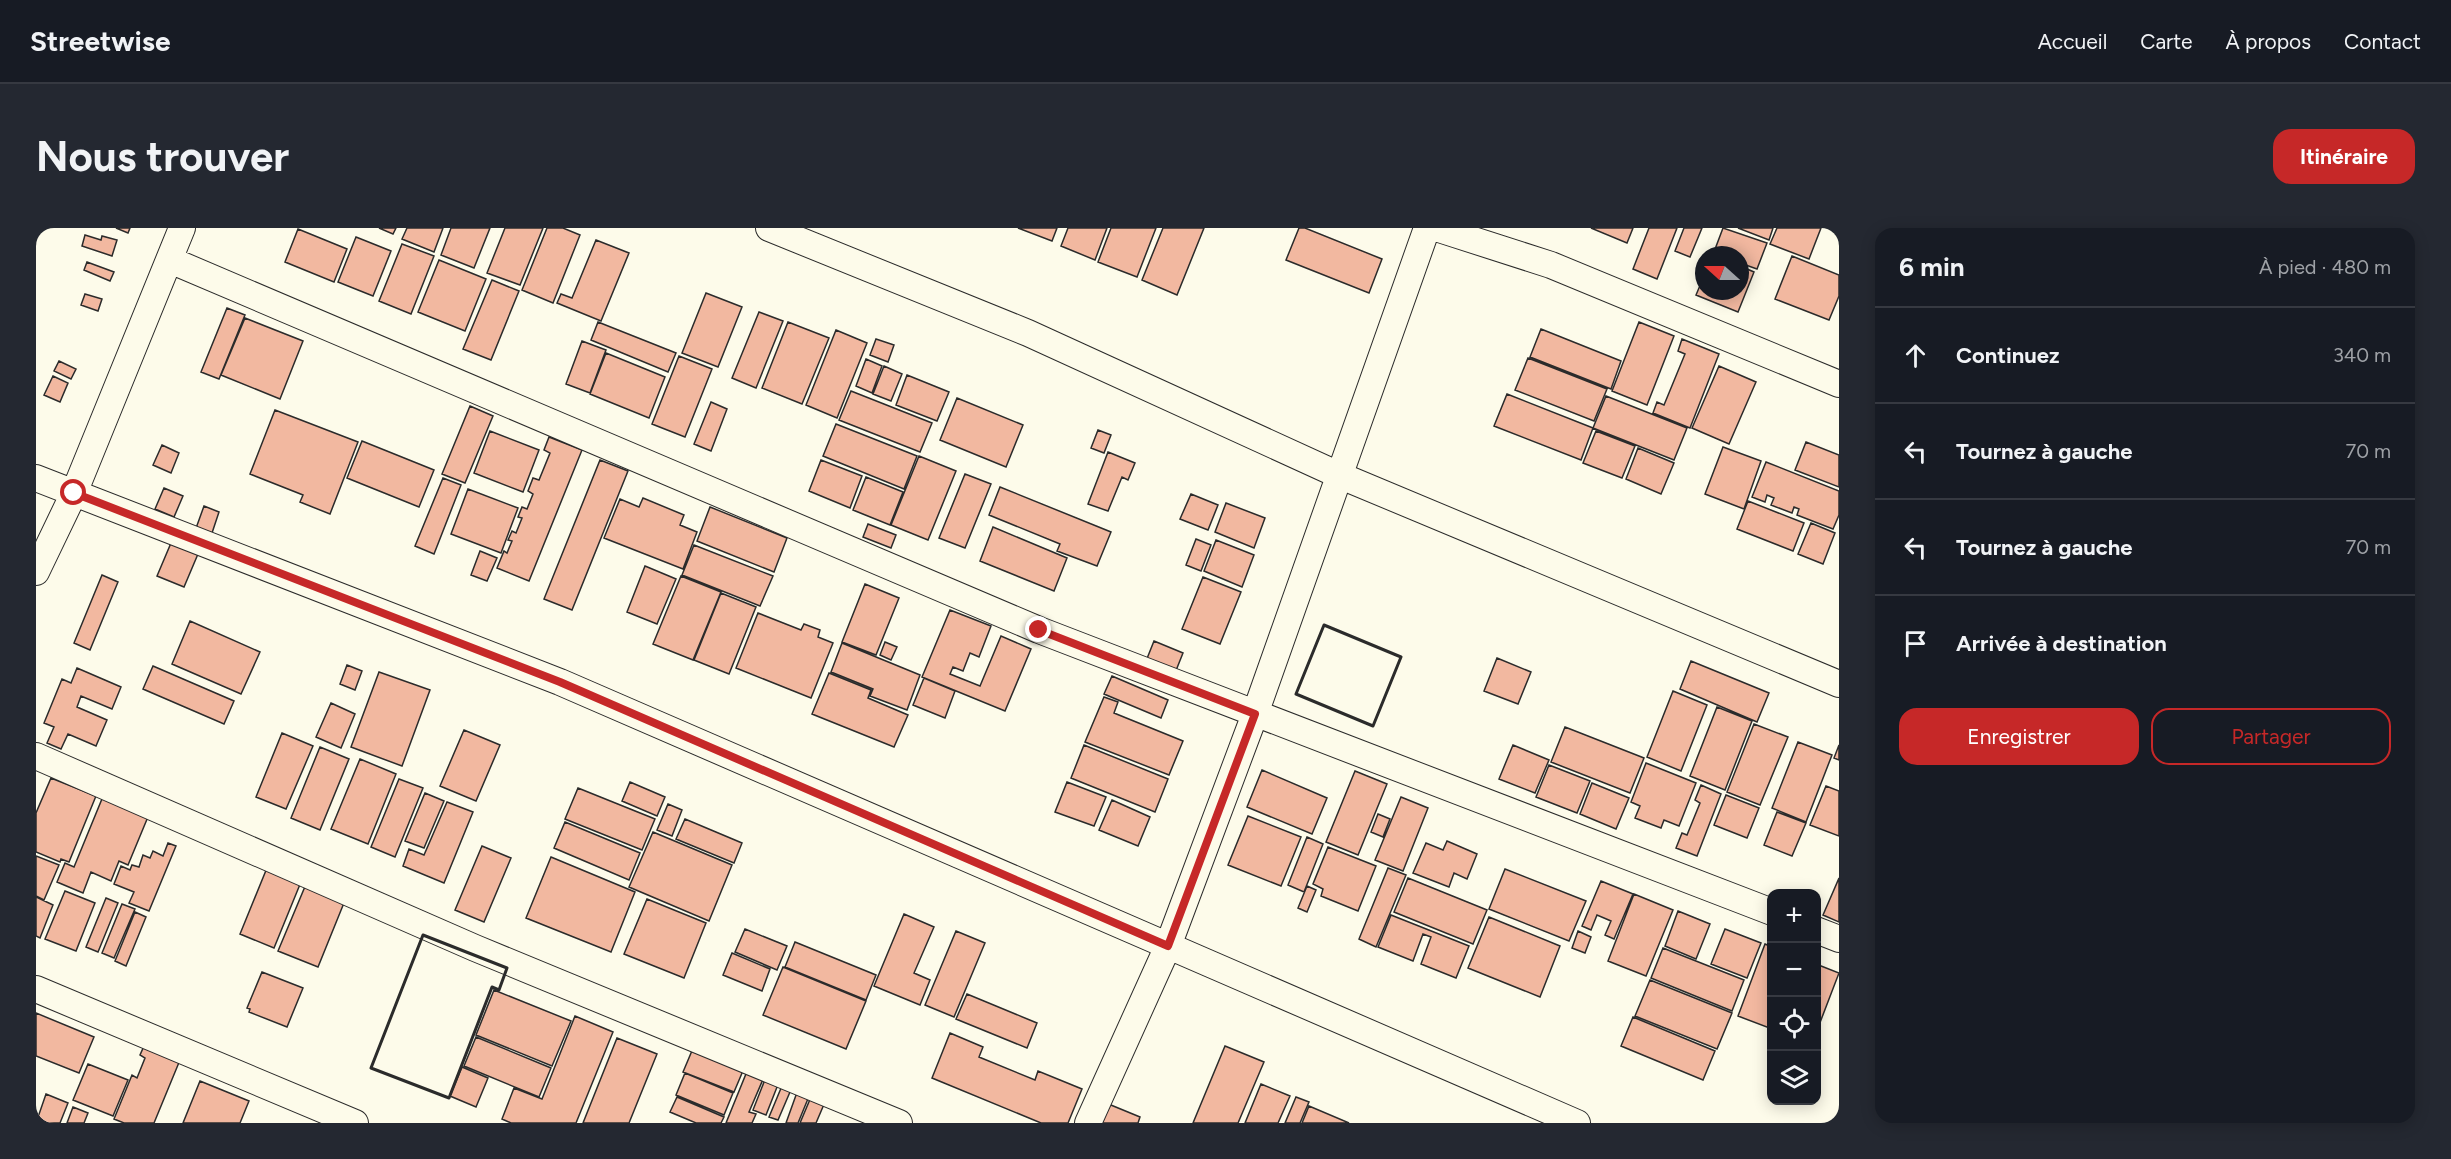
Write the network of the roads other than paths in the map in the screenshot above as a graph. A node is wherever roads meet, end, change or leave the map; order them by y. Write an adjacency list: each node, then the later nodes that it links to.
1 (182, 228): 5 (street)
2 (769, 228): 7 (street)
3 (1427, 228): 7 (street)
4 (1436, 228): 6 (street)
5 (171, 260): 9 (street); 12 (street)
6 (1839, 384)
7 (1341, 476): 11 (street); 12 (street)
8 (36, 478): 9 (street)
9 (74, 493): 10 (street); 17 (street)
10 (36, 572)
11 (1839, 684)
12 (1255, 714): 14 (street); 17 (street)
13 (36, 756): 20 (street)
14 (1767, 910)
15 (1821, 932): 16 (street)
16 (1839, 939)
17 (1168, 946): 21 (street); 22 (street)
18 (36, 989): 19 (street)
19 (355, 1123)
20 (899, 1123)
21 (1088, 1123)
22 (1577, 1123)

